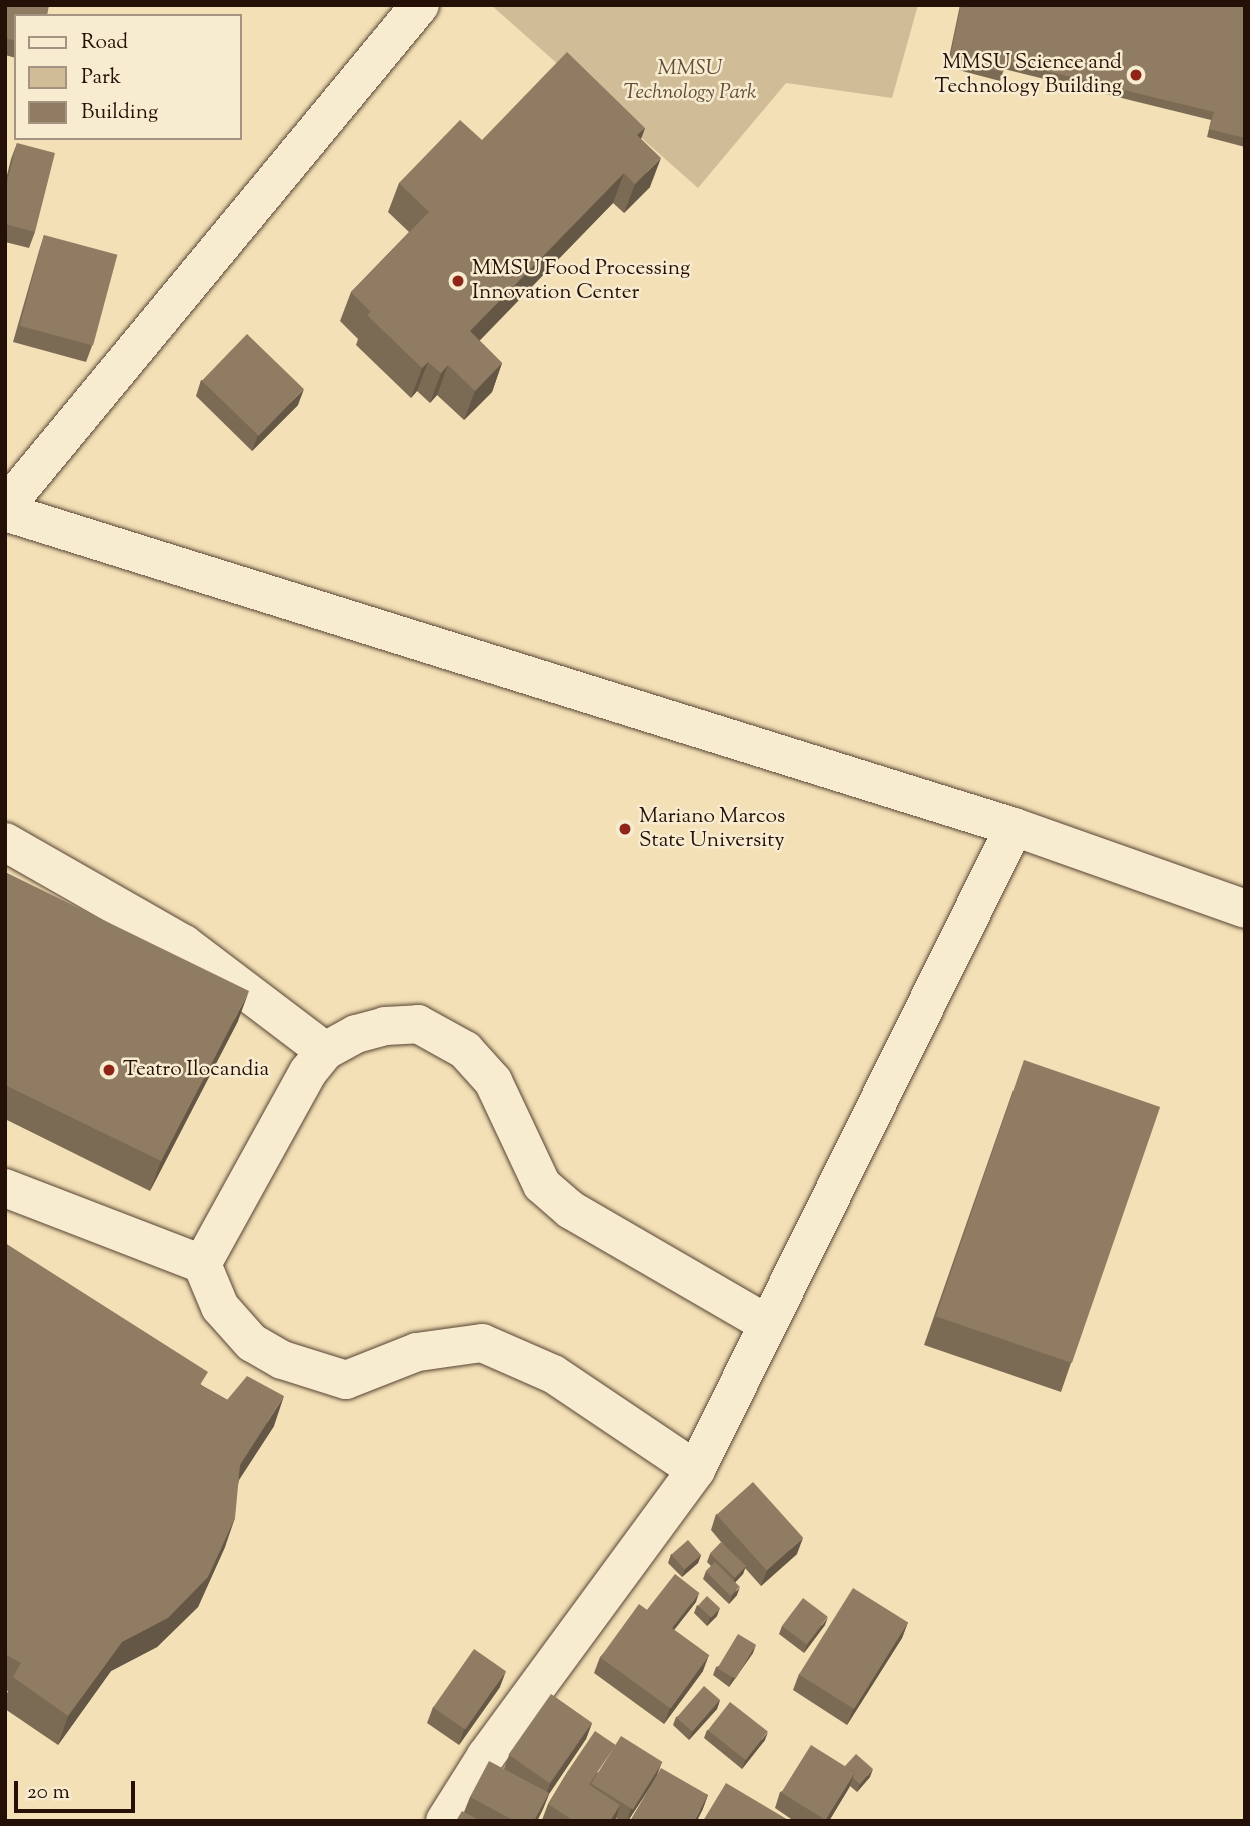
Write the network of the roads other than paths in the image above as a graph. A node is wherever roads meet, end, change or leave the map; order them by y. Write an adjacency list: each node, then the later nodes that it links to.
1 (421, 5): 2 (street)
2 (5, 509): 3 (street)
3 (1014, 827): 5 (street); 9 (street)
4 (5, 842): 6 (street)
5 (1245, 909)
6 (325, 1051): 8 (street); 9 (street)
7 (5, 1188): 8 (street)
8 (202, 1264): 10 (street)
9 (766, 1323): 10 (street)
10 (696, 1469): 11 (street)
11 (444, 1821)

